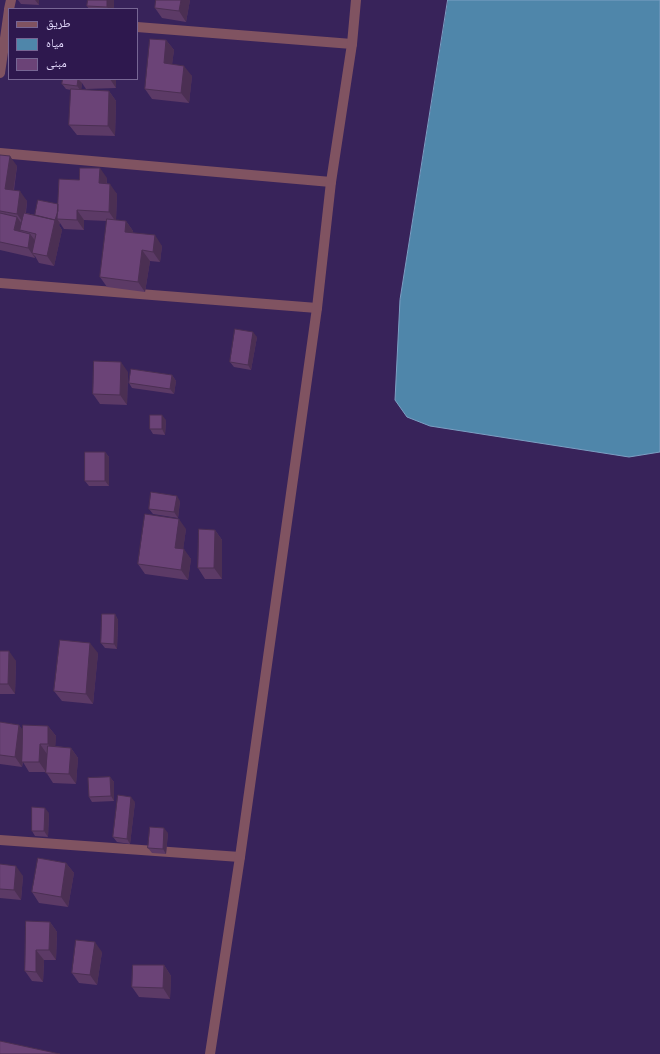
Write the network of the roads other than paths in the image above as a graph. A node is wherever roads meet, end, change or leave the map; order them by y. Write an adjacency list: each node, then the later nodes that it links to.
1 (356, 0): 4 (street)
2 (7, 14): 5 (street)
3 (138, 27): 4 (street)
4 (352, 44): 7 (street)
5 (0, 73)
6 (0, 153): 7 (street)
7 (330, 182): 9 (street)
8 (0, 283): 9 (street)
9 (317, 308): 11 (street)
10 (0, 840): 11 (street)
11 (240, 857): 12 (street)
12 (210, 1054)

